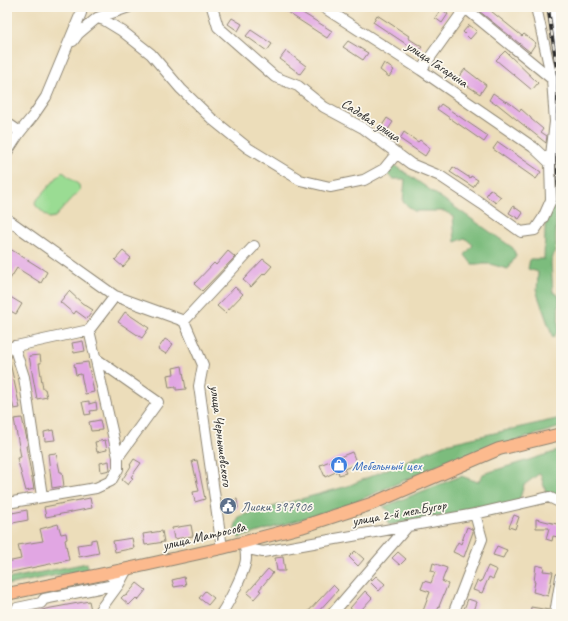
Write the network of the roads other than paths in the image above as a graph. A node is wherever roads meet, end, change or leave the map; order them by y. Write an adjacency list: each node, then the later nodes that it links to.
1 (82, 7): 9 (street)
2 (129, 7): 8 (street)
3 (212, 7): 18 (street, Садовая улица)
4 (323, 7): 11 (street, улица Гагарина)
5 (465, 7): 11 (street); 12 (street)
6 (536, 7): 12 (street)
7 (555, 7): 10 (street)
8 (97, 18): 9 (street); 18 (street)
9 (66, 49): 14 (street)
10 (561, 68)
11 (421, 70): 16 (street, улица Гагарина)
12 (552, 79): 15 (street)
13 (7, 123): 14 (street)
14 (20, 132): 17 (street)
15 (552, 145): 16 (street); 19 (street)
16 (533, 147): 19 (street, улица Гагарина)
17 (7, 152)
18 (397, 153): 19 (street, Садовая улица)
19 (550, 163)
20 (7, 219): 22 (street)
21 (254, 246): 23 (street)
22 (115, 296): 23 (street); 24 (street)
23 (184, 321): 35 (street, улица Чернышевского)
24 (89, 330): 25 (street); 26 (street)
25 (11, 347): 29 (street)
26 (95, 358): 28 (street); 28 (street)
27 (561, 434): 34 (main road, улица Матросова)
28 (118, 457): 29 (street)
29 (42, 496): 30 (street)
30 (7, 503)
31 (561, 503): 32 (street, улица 2-й мел.Бугор)
32 (475, 514): 33 (street, улица 2-й мел.Бугор); 47 (street)
33 (408, 526): 34 (street, улица 2-й мел.Бугор); 46 (street)
34 (244, 542): 35 (main road, улица Матросова); 45 (street)
35 (222, 548): 36 (main road, улица Матросова)
36 (127, 569): 37 (main road, улица Матросова); 39 (street)
37 (108, 573): 39 (street); 40 (main road, улица Матросова)
38 (561, 577): 48 (street)
39 (119, 584): 42 (street); 44 (street)
40 (41, 587): 41 (main road, улица Матросова); 42 (street)
41 (7, 594)
42 (44, 600): 43 (street)
43 (17, 608)
44 (97, 614)
45 (221, 614)
46 (332, 614)
47 (454, 614)
48 (554, 614)

